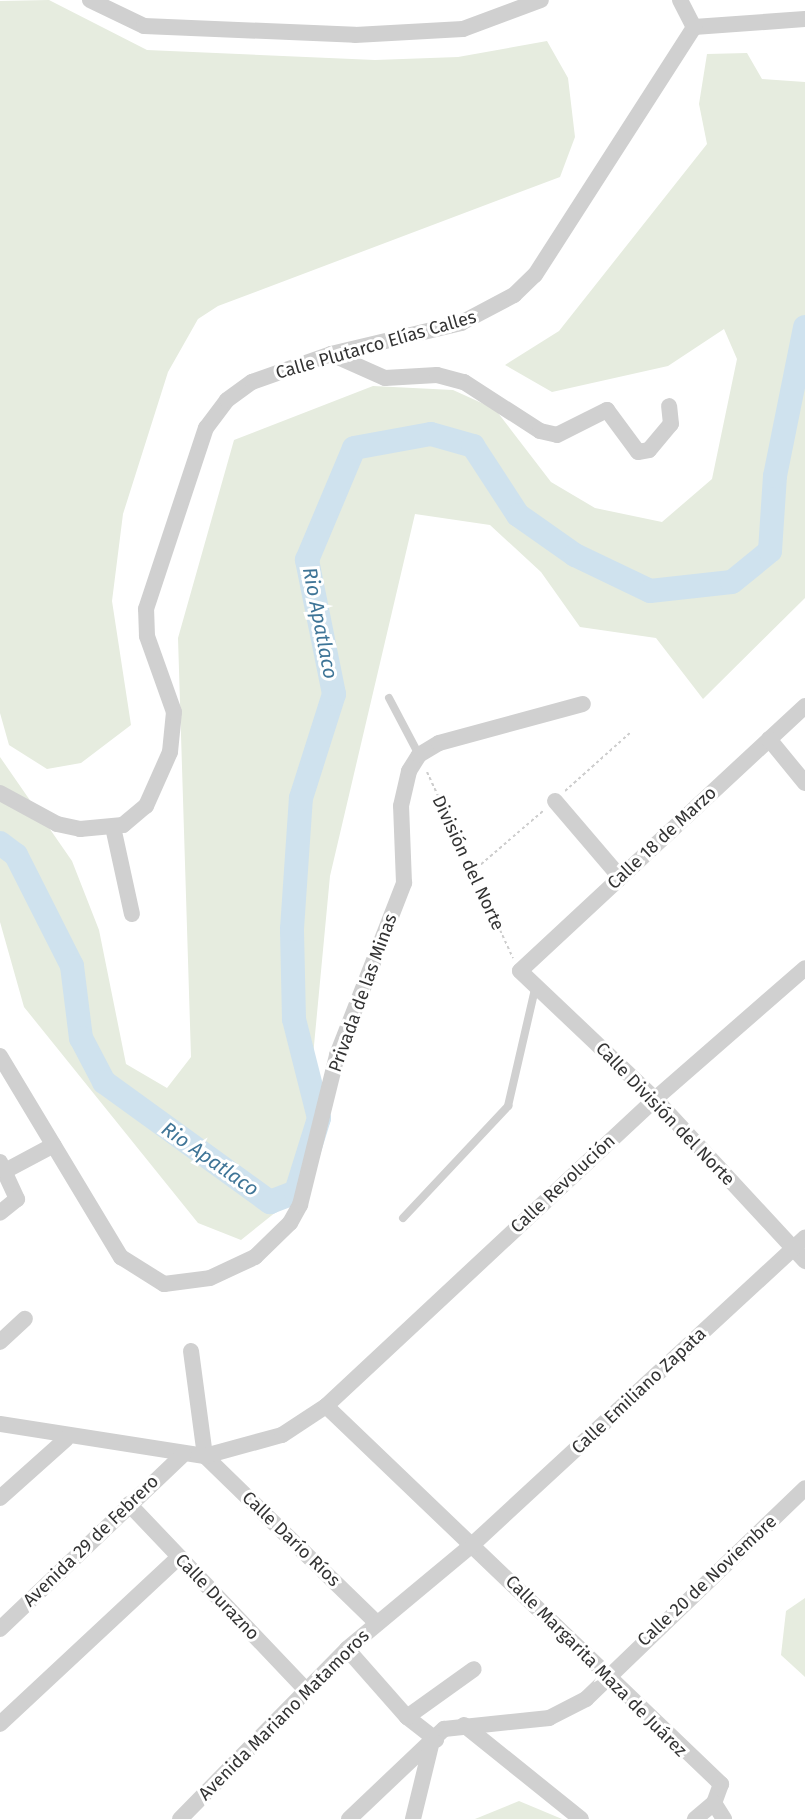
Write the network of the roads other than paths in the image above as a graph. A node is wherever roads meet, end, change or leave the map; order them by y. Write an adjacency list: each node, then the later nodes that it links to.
1 (90, 0): 2 (street)
2 (541, 0)
3 (680, 0): 5 (street)
4 (805, 19): 5 (street)
5 (694, 27): 6 (street, Calle Plutarco Elías Calles)
6 (330, 354): 7 (street); 16 (street, Calle Plutarco Elías Calles)
7 (669, 406)
8 (389, 698): 12 (lane)
9 (583, 704): 12 (street)
10 (805, 706): 11 (street, Calle 18 de Marzo)
11 (770, 739): 13 (street); 17 (street, Calle 18 de Marzo)
12 (419, 755): 24 (street, Privada de las Minas)
13 (805, 783)
14 (0, 793): 16 (street)
15 (555, 801): 17 (street)
16 (113, 827): 18 (street)
17 (620, 877): 20 (street, Calle 18 de Marzo)
18 (132, 914)
19 (805, 968): 23 (street, Calle Revolución)
20 (520, 971): 21 (street, Calle División del Norte)
21 (536, 985): 23 (street, Calle División del Norte); 27 (lane)
22 (0, 1056): 24 (street, Privada de las Minas)
23 (655, 1099): 28 (street, Calle División del Norte); 33 (street, Calle Revolución)
24 (54, 1145): 25 (street)
25 (3, 1167): 26 (street)
26 (0, 1213)
27 (403, 1218)
28 (799, 1243): 29 (street, Calle División del Norte); 41 (street, Calle Emiliano Zapata)
29 (805, 1261)
30 (25, 1319): 31 (street)
31 (0, 1342)
32 (191, 1351): 37 (street)
33 (326, 1406): 37 (street); 41 (street, Calle Margarita Maza de Juárez)
34 (0, 1424): 35 (street)
35 (66, 1439): 36 (street); 39 (street)
36 (183, 1455): 37 (street); 40 (street, Avenida 29 de Febrero)
37 (205, 1456): 43 (street, Calle Darío Ríos)
38 (805, 1488): 47 (street, Calle 20 de Noviembre)
39 (0, 1498)
40 (129, 1504): 42 (street, Calle Durazno); 44 (street, Avenida 29 de Febrero)
41 (473, 1544): 43 (street, Avenida Mariano Matamoros); 47 (street, Calle Margarita Maza de Juárez)
42 (179, 1557): 48 (street, Calle Durazno); 50 (street)
43 (377, 1623): 45 (street, Avenida Mariano Matamoros)
44 (0, 1629)
45 (347, 1649): 48 (street, Avenida Mariano Matamoros); 49 (street)
46 (474, 1669): 49 (street)
47 (609, 1674): 51 (street, Calle 20 de Noviembre); 53 (street, Calle Margarita Maza de Juárez)
48 (305, 1689): 54 (street, Avenida Mariano Matamoros)
49 (407, 1717): 52 (street)
50 (0, 1724)
51 (464, 1725): 52 (street, Calle 20 de Noviembre); 57 (street)
52 (434, 1743): 55 (street, Calle 20 de Noviembre); 56 (street)
53 (714, 1803): 58 (street); 59 (street)
54 (180, 1819)
55 (350, 1819)
56 (412, 1819)
57 (581, 1819)
58 (695, 1819)
59 (724, 1819)

